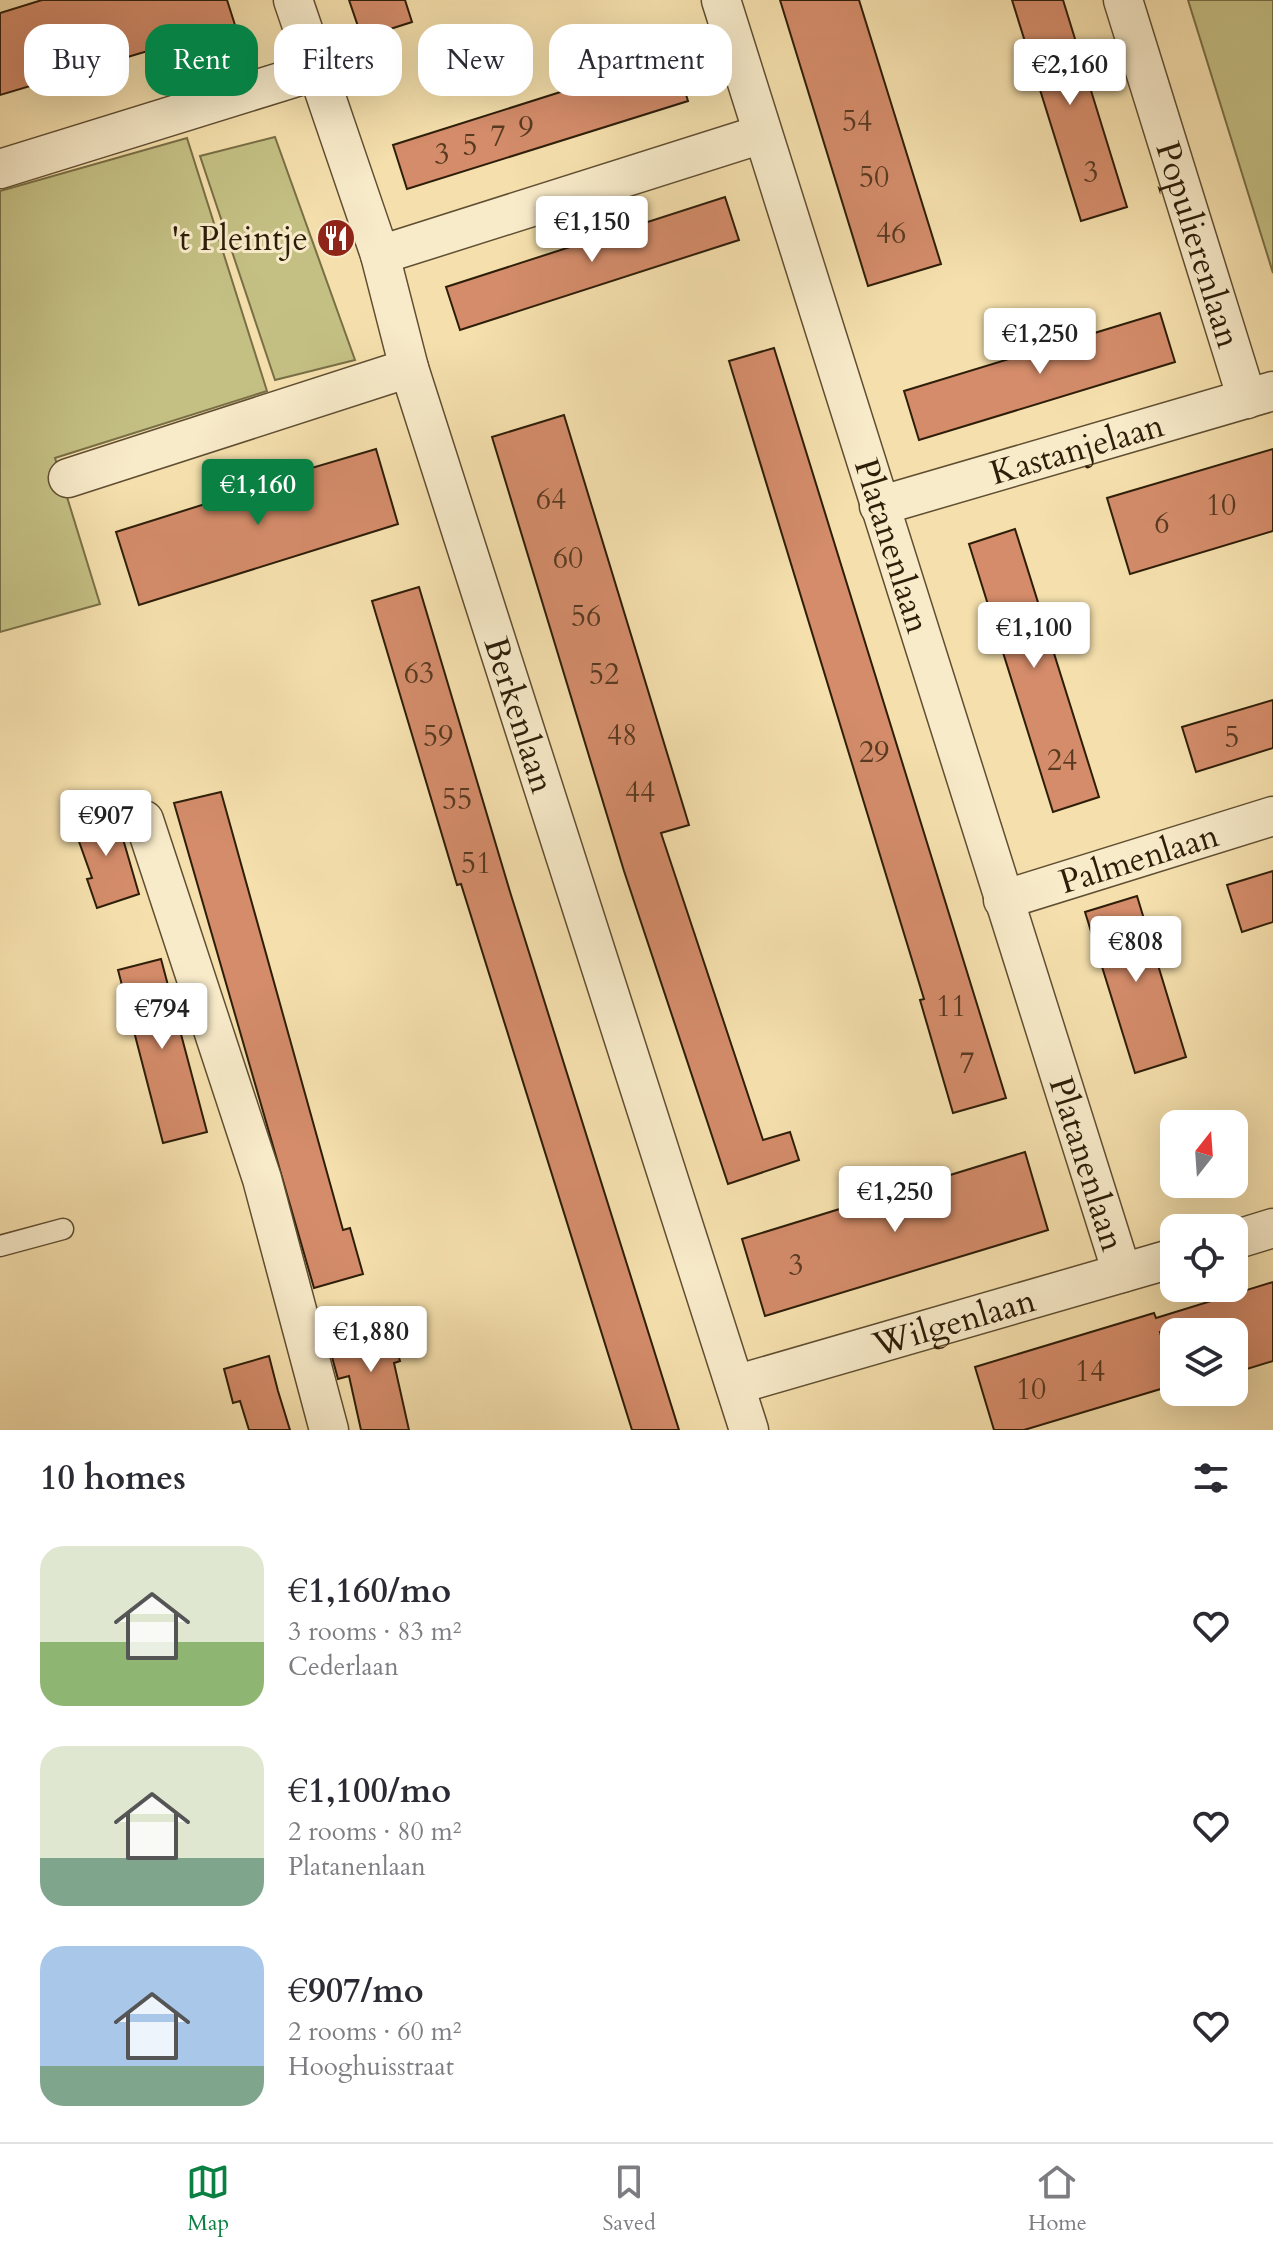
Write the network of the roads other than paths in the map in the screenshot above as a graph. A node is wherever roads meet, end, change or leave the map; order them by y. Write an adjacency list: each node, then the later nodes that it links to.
1 (293, 0): 4 (street, Berkenlaan)
2 (721, 0): 7 (street, Platanenlaan)
3 (1123, 0): 11 (street, Populierenlaan)
4 (301, 24)
5 (274, 84): 8 (street)
6 (325, 96): 9 (street, Berkenlaan)
7 (762, 134): 9 (street); 13 (street, Platanenlaan)
8 (0, 169)
9 (380, 255): 10 (street, Berkenlaan)
10 (409, 368): 12 (street); 23 (street, Berkenlaan)
11 (1260, 395): 13 (street, Kastanjelaan)
12 (68, 478)
13 (879, 506): 16 (street, Platanenlaan)
14 (1273, 816): 16 (street, Palmenlaan)
15 (144, 820): 24 (street)
16 (1003, 900): 22 (street, Platanenlaan)
17 (1273, 1228): 19 (street)
18 (63, 1229): 20 (lane)
19 (1248, 1236)
20 (0, 1246)
21 (1160, 1262): 22 (street, Wilgenlaan)
22 (1122, 1273): 23 (street, Wilgenlaan)
23 (735, 1385): 25 (street, Berkenlaan)
24 (329, 1430)
25 (749, 1430)

